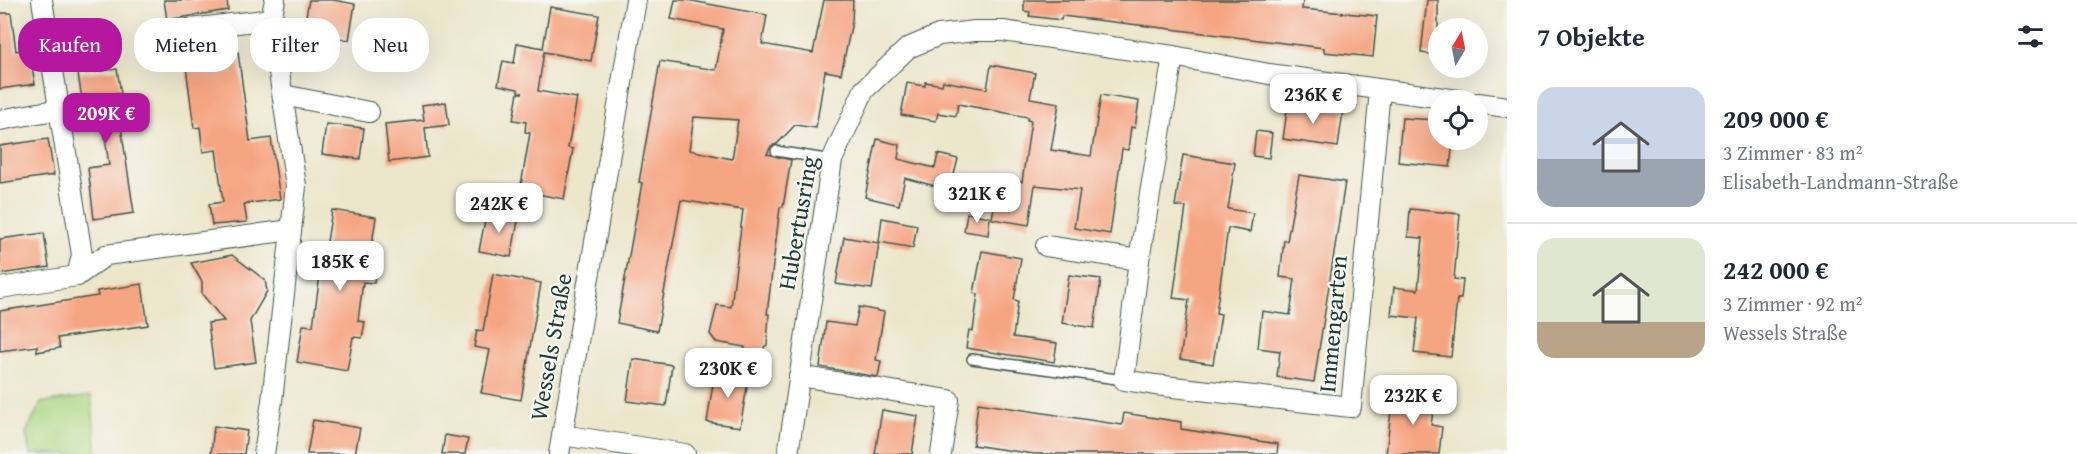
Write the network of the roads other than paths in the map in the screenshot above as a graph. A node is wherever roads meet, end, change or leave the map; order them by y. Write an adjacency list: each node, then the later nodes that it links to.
1 (42, 0): 11 (street)
2 (636, 0): 24 (street, Wessels Straße)
3 (273, 10): 4 (street); 7 (street)
4 (234, 18)
5 (1173, 56): 6 (street, Hubertusring); 15 (street, Hubertusring); 18 (street)
6 (1380, 90): 8 (street, Hubertusring); 23 (street, Immengarten)
7 (284, 95): 12 (street); 16 (street)
8 (1428, 96)
9 (1488, 104): 10 (street)
10 (1507, 107)
11 (60, 109): 13 (street); 19 (street)
12 (369, 112)
13 (0, 120)
14 (776, 151): 15 (lane)
15 (832, 160): 22 (street, Hubertusring)
16 (291, 230): 19 (street); 25 (street)
17 (1046, 246): 18 (street)
18 (1139, 260): 23 (street)
19 (77, 276): 20 (street)
20 (0, 288)
21 (972, 359): 23 (lane, Immengarten)
22 (799, 376): 27 (street, Hubertusring); 28 (street)
23 (1124, 380)
24 (560, 445): 26 (street)
25 (264, 454)
26 (685, 454)
27 (788, 454)
28 (941, 454)

